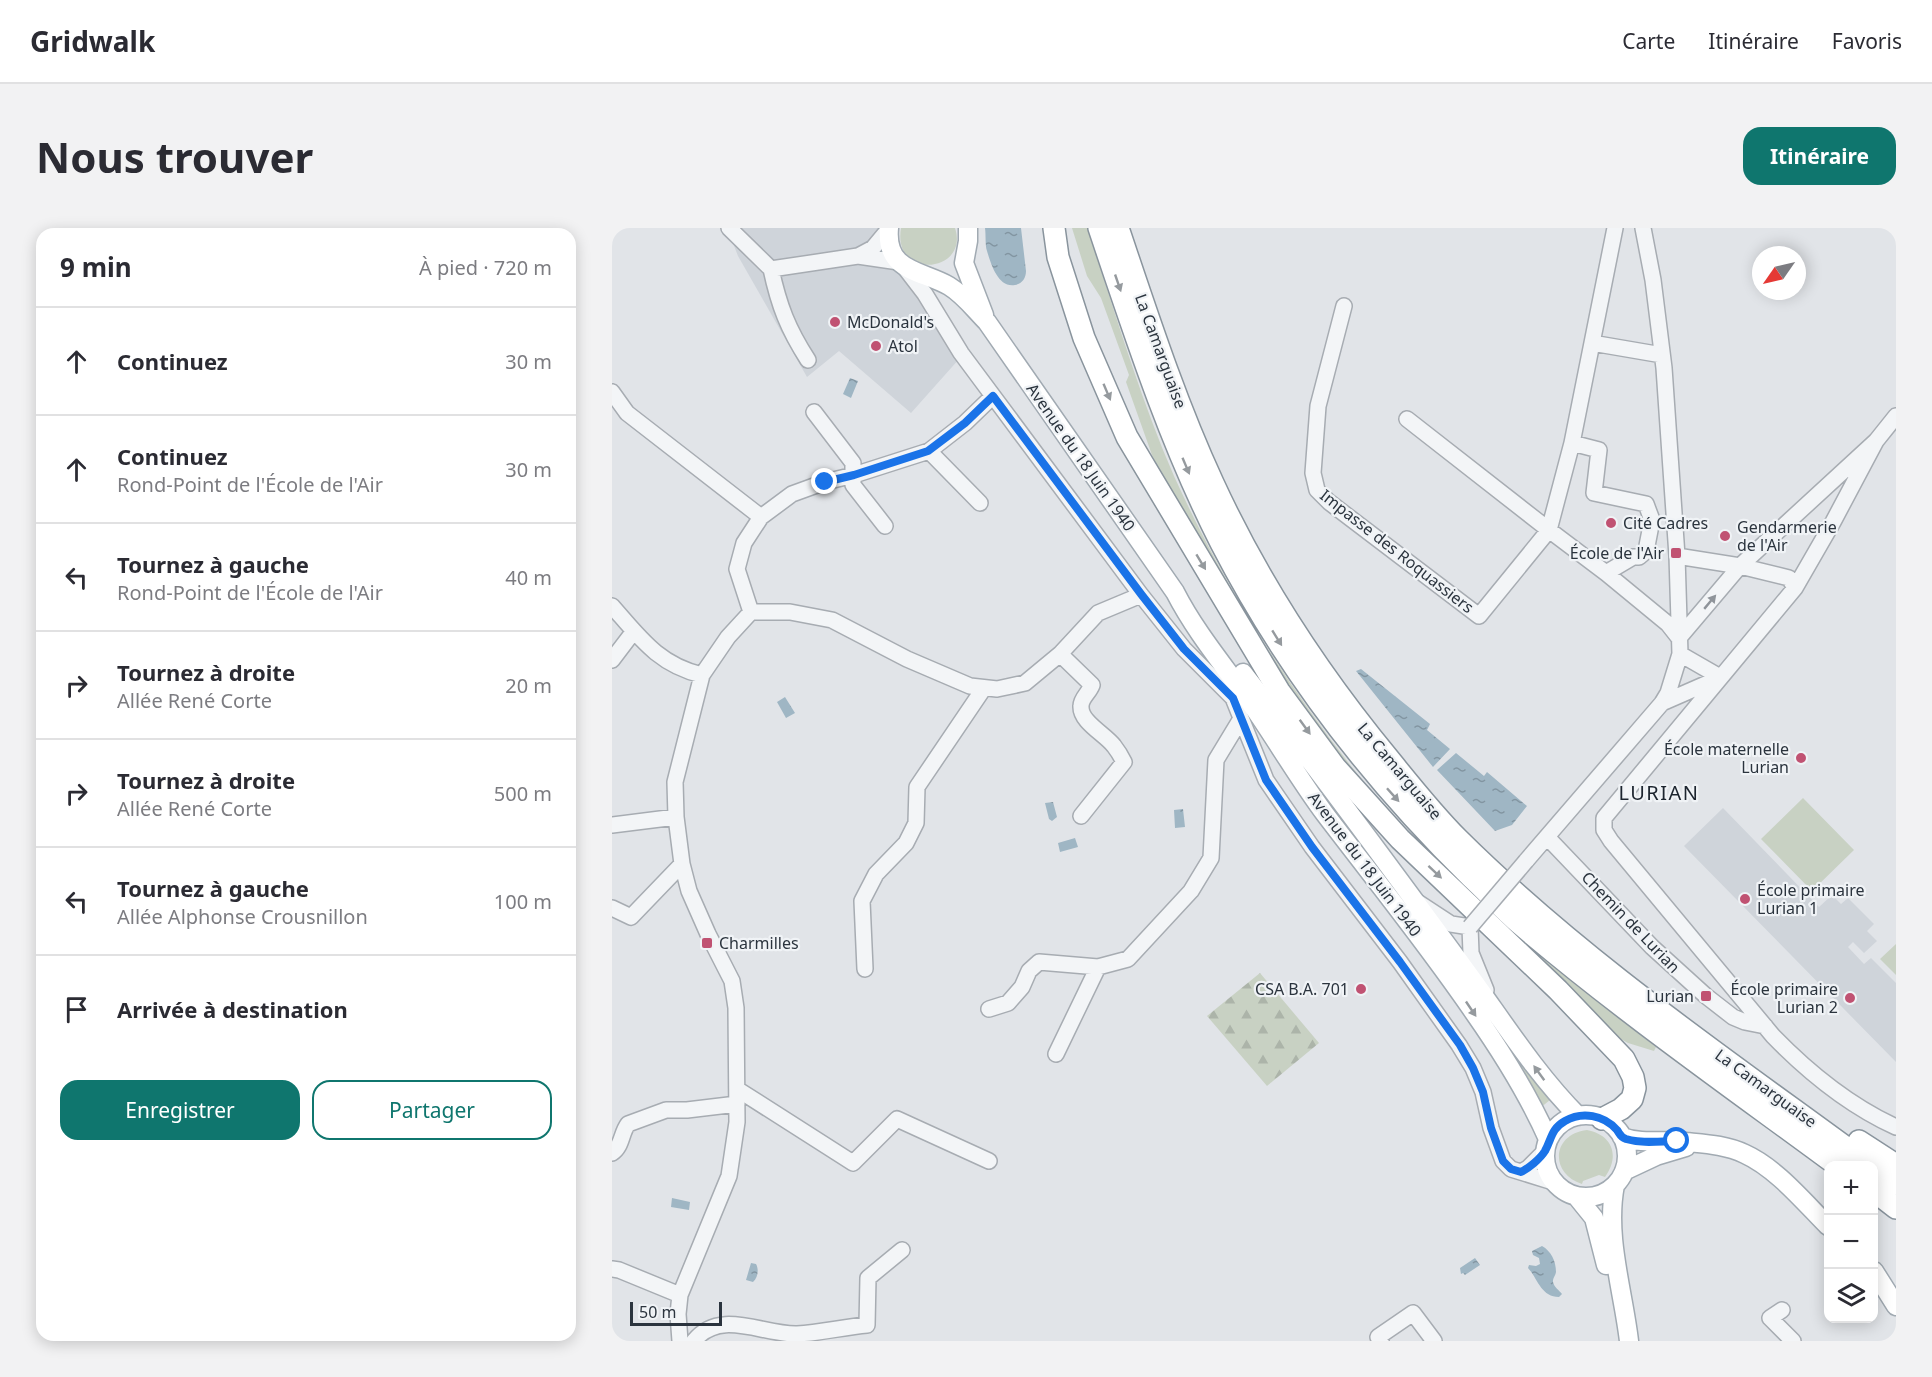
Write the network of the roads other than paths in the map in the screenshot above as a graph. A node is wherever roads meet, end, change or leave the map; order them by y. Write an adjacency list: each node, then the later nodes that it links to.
1 (968, 228): 9 (main road, Avenue du 18 Juin 1940)
2 (1054, 228): 67 (highway, one-way to 67)
3 (1099, 228): 74 (highway, La Camarguaise, one-way to 74)
4 (1118, 228): 55 (highway, La Camarguaise)
5 (1615, 228): 16 (street)
6 (1643, 228): 17 (street)
7 (730, 229): 12 (street)
8 (888, 229): 10 (street); 11 (main road)
9 (964, 253): 13 (main road); 15 (main road, Avenue du 18 Juin 1940)
10 (858, 256): 11 (street); 12 (street)
11 (902, 265): 13 (main road, Avenue du 18 Juin 1940); 20 (street)
12 (771, 269): 18 (street)
13 (927, 275): 15 (main road, Avenue du 18 Juin 1940)
14 (1344, 306): 31 (street, Impasse des Roquassiers)
15 (987, 322): 36 (main road, Avenue du 18 Juin 1940)
16 (1592, 343): 17 (street); 25 (street)
17 (1662, 355): 32 (street)
18 (808, 360)
19 (612, 392): 29 (street)
20 (993, 396): 26 (street); 37 (street)
21 (814, 412): 27 (street)
22 (1896, 416): 24 (street)
23 (1407, 419): 31 (street)
24 (1875, 441): 33 (street); 35 (street)
25 (1572, 443): 31 (street); 34 (street)
26 (928, 451): 27 (street); 28 (street)
27 (854, 475): 29 (street); 30 (street)
28 (980, 503)
29 (761, 517): 39 (street)
30 (885, 526)
31 (1549, 530): 34 (street)
32 (1677, 556): 33 (street); 41 (street)
33 (1740, 566): 35 (street); 41 (street, one-way to 33)
34 (1606, 573): 41 (street)
35 (1795, 588): 45 (street)
36 (1175, 592): 54 (main road, Avenue du 18 Juin 1940); 58 (main road, Avenue du 18 Juin 1940)
37 (1141, 594): 42 (street); 48 (street)
38 (612, 606): 40 (street)
39 (751, 612): 44 (street); 46 (street)
40 (634, 631): 43 (street); 44 (street)
41 (1680, 646): 45 (street); 47 (street)
42 (1060, 654): 46 (street); 49 (street)
43 (612, 660)
44 (702, 675): 50 (street)
45 (1720, 677): 47 (street); 63 (street)
46 (984, 688): 60 (street)
47 (1662, 703): 52 (street)
48 (1242, 722): 59 (street); 78 (street)
49 (1081, 816)
50 (676, 817): 51 (street); 53 (street)
51 (612, 825)
52 (1547, 837): 57 (street, bridge); 63 (street, Chemin de Lurian)
53 (682, 864): 56 (street); 65 (street)
54 (1415, 900): 57 (street); 58 (main road, Avenue du 18 Juin 1940)
55 (1525, 901): 75 (highway, La Camarguaise); 76 (highway)
56 (612, 908)
57 (1470, 927): 58 (street); 61 (street)
58 (1444, 955): 61 (main road, Avenue du 18 Juin 1940); 71 (main road, Avenue du 18 Juin 1940, one-way to 71)
59 (1098, 967): 62 (street); 64 (street)
60 (865, 969)
61 (1493, 1007): 66 (main road, Avenue du 18 Juin 1940, one-way to 61)
62 (989, 1009)
63 (1765, 1026): 68 (street)
64 (1056, 1054)
65 (737, 1096): 72 (street); 73 (street); 91 (street)
66 (1578, 1116): 67 (main road); 71 (main road)
67 (1602, 1119): 69 (main road)
68 (1896, 1127)
69 (1622, 1137): 70 (main road); 79 (main road)
70 (1698, 1143): 79 (main road); 85 (main road)
71 (1546, 1145): 78 (street); 80 (main road)
72 (612, 1153)
73 (989, 1161)
74 (1831, 1161)
75 (1864, 1161)
76 (1896, 1165)
77 (1878, 1171): 81 (highway, La Camarguaise)
78 (1521, 1172): 80 (street)
79 (1619, 1178): 83 (main road); 99 (main road)
80 (1553, 1182): 83 (main road)
81 (1896, 1184)
82 (1878, 1194): 84 (highway)
83 (1578, 1197): 98 (main road)
84 (1896, 1208)
85 (1824, 1222)
86 (902, 1250): 95 (street)
87 (612, 1269): 91 (street)
88 (1878, 1273): 90 (main road)
89 (1878, 1277): 92 (main road)
90 (1896, 1288)
91 (680, 1295): 94 (street)
92 (1896, 1306)
93 (1782, 1310): 100 (street)
94 (680, 1341)
95 (693, 1341)
96 (1381, 1341): 97 (street)
97 (1434, 1341)
98 (1618, 1341)
99 (1629, 1341)
100 (1793, 1341)

